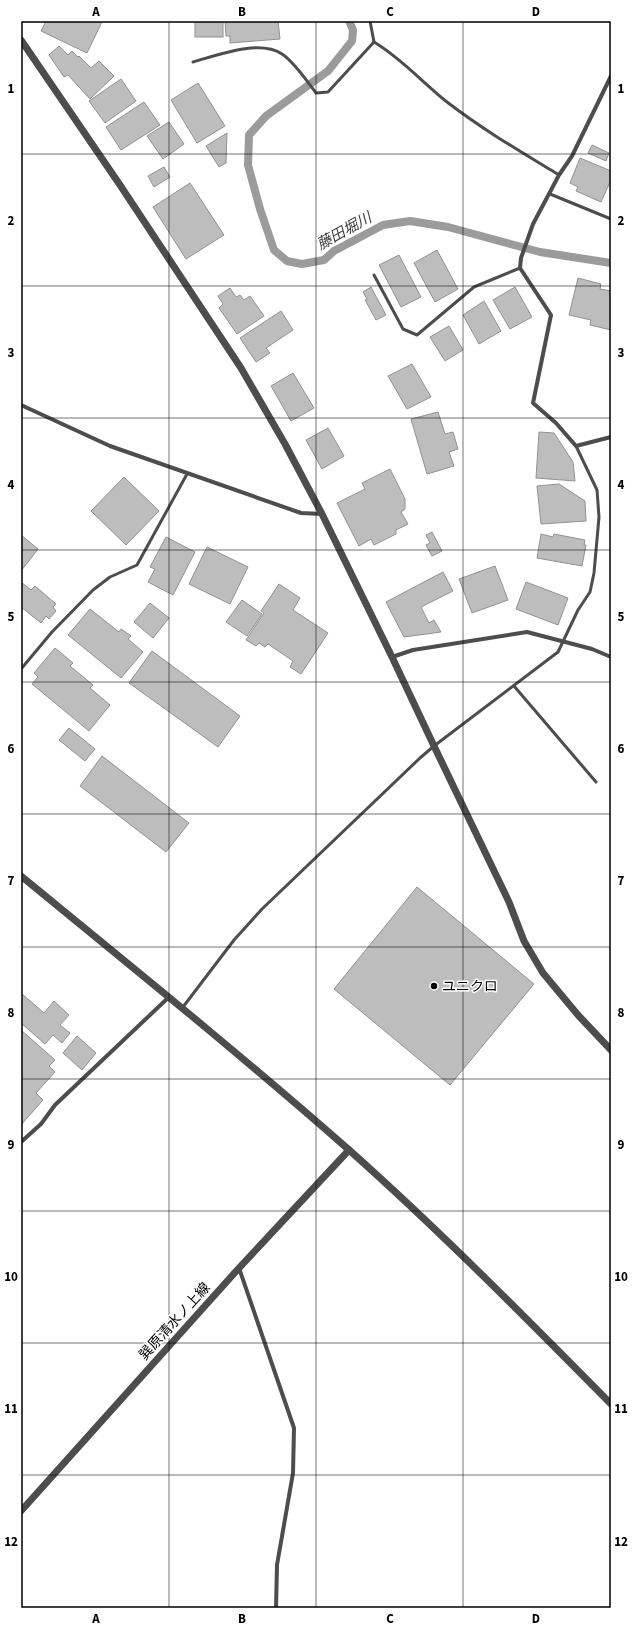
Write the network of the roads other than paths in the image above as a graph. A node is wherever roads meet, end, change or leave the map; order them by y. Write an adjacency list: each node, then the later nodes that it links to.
1 (370, 21): 3 (lane)
2 (21, 40): 15 (street)
3 (374, 42): 4 (lane); 6 (lane)
4 (193, 62)
5 (611, 76): 6 (street)
6 (559, 176): 7 (street)
7 (550, 194): 8 (lane); 9 (street)
8 (611, 219)
9 (520, 268): 10 (lane); 13 (street)
10 (374, 275)
11 (21, 405): 14 (street)
12 (611, 437): 13 (street)
13 (576, 446): 16 (lane)
14 (186, 474): 15 (street); 19 (lane)
15 (322, 514): 17 (street)
16 (563, 641): 17 (street); 18 (street); 20 (lane)
17 (392, 656): 21 (street)
18 (611, 657)
19 (21, 669)
20 (514, 686): 21 (lane); 22 (lane)
21 (434, 746): 25 (lane); 26 (street)
22 (596, 782)
23 (21, 876): 24 (street)
24 (169, 997): 25 (street); 27 (street)
25 (183, 1008): 28 (street)
26 (611, 1050)
27 (21, 1142)
28 (349, 1150): 29 (street, 巽原清水ノ上線); 30 (street)
29 (239, 1268): 31 (street, 巽原清水ノ上線); 32 (street)
30 (611, 1404)
31 (21, 1511)
32 (276, 1608)

